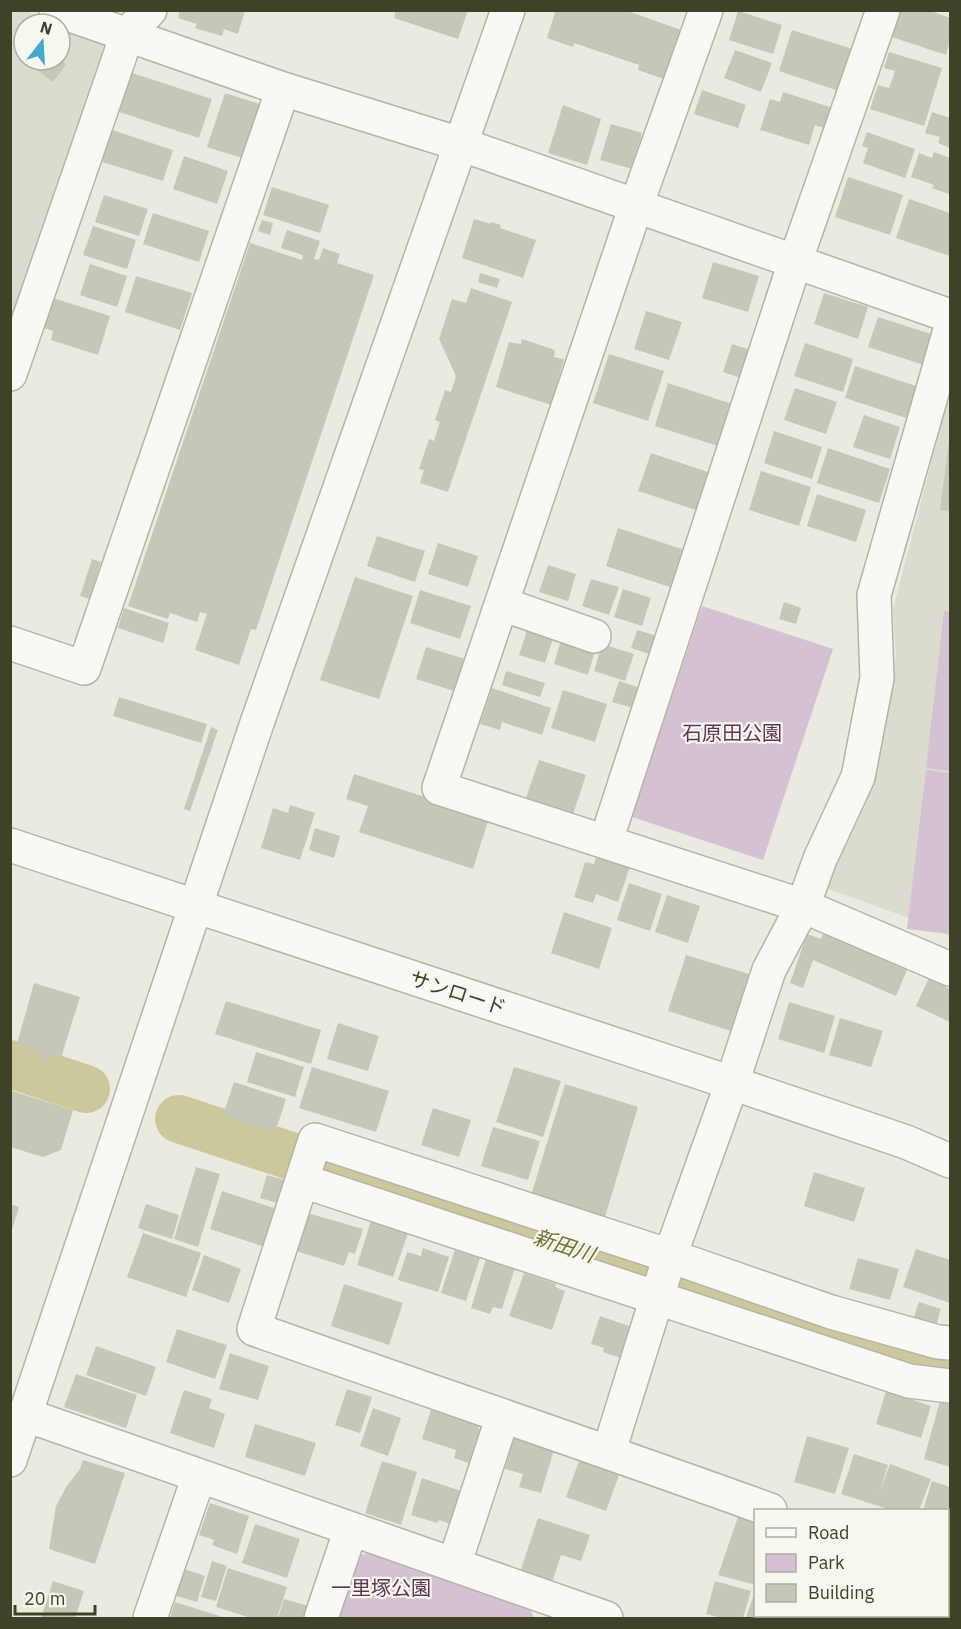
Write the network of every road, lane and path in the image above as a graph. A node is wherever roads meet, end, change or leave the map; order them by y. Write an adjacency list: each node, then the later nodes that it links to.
1 (56, 10): 6 (street)
2 (150, 10): 6 (street)
3 (508, 10): 8 (street)
4 (706, 10): 9 (street)
5 (883, 10): 10 (street)
6 (127, 35): 7 (street); 13 (street)
7 (283, 89): 8 (street); 16 (street)
8 (459, 144): 9 (street); 20 (street)
9 (636, 206): 10 (street); 14 (street)
10 (795, 262): 11 (street); 17 (street)
11 (951, 316)
12 (951, 330): 19 (street)
13 (10, 374)
14 (502, 604): 15 (street); 17 (street)
15 (594, 636)
16 (10, 643)
17 (606, 841): 19 (street)
18 (10, 845): 20 (street, サンロード)
19 (804, 906): 21 (street); 22 (street)
20 (197, 907): 22 (street, サンロード); 30 (street)
21 (951, 969)
22 (732, 1083): 23 (street, サンロード); 27 (street)
23 (906, 1142): 24 (street); 25 (street)
24 (951, 1152)
25 (951, 1161)
26 (307, 1167): 27 (street); 27 (street); 31 (street)
27 (664, 1278): 28 (street); 29 (street); 32 (street)
28 (951, 1343)
29 (951, 1386)
30 (26, 1415): 33 (street); 34 (street)
31 (503, 1416): 32 (street); 37 (street)
32 (609, 1451): 35 (street)
33 (10, 1460)
34 (199, 1476): 36 (street); 39 (street)
35 (767, 1509)
36 (351, 1529): 37 (street); 40 (street)
37 (454, 1565): 38 (street)
38 (549, 1609): 41 (street)
39 (150, 1618)
40 (321, 1618)
41 (606, 1618)

